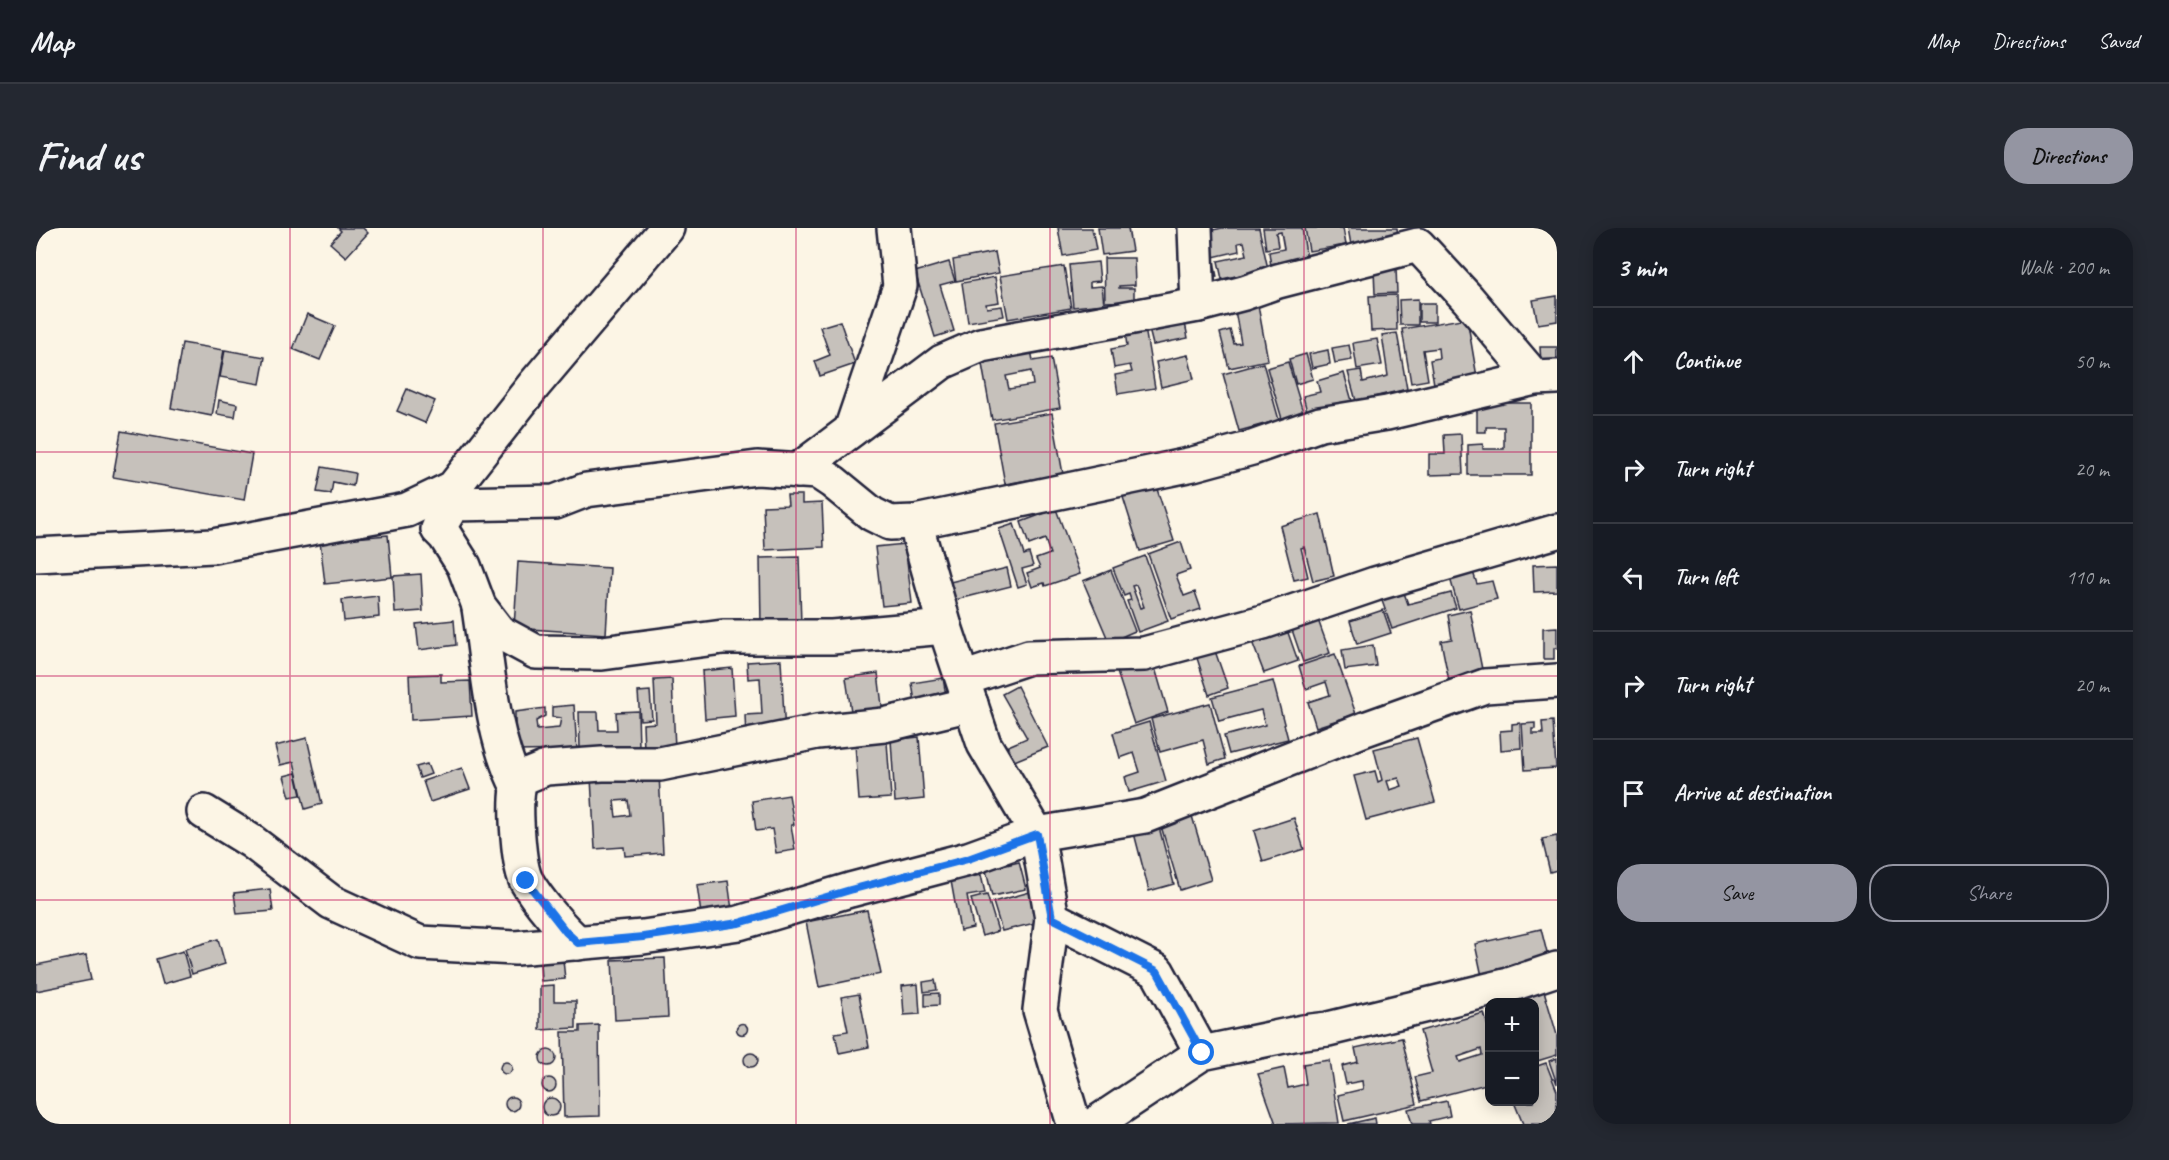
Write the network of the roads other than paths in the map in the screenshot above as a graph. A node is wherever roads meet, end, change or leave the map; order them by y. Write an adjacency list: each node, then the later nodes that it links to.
1 (667, 228): 8 (street)
2 (894, 228): 6 (street)
3 (1196, 228): 4 (street)
4 (1198, 304): 5 (street); 6 (street)
5 (1546, 377): 9 (street)
6 (850, 430): 7 (street)
7 (796, 471): 8 (street); 9 (street)
8 (447, 499): 11 (street); 12 (street)
9 (915, 522): 13 (street)
10 (1557, 531): 15 (street)
11 (36, 555)
12 (479, 606): 13 (street); 16 (street)
13 (945, 627): 15 (street)
14 (1557, 681): 18 (street)
15 (967, 691): 16 (street); 18 (street)
16 (518, 787): 20 (street)
17 (204, 812): 20 (street)
18 (1037, 834): 19 (street); 20 (street)
19 (1052, 918): 22 (street); 23 (street)
20 (578, 943)
21 (1557, 969): 22 (street)
22 (1202, 1053): 24 (street)
23 (1074, 1124)
24 (1095, 1124)

